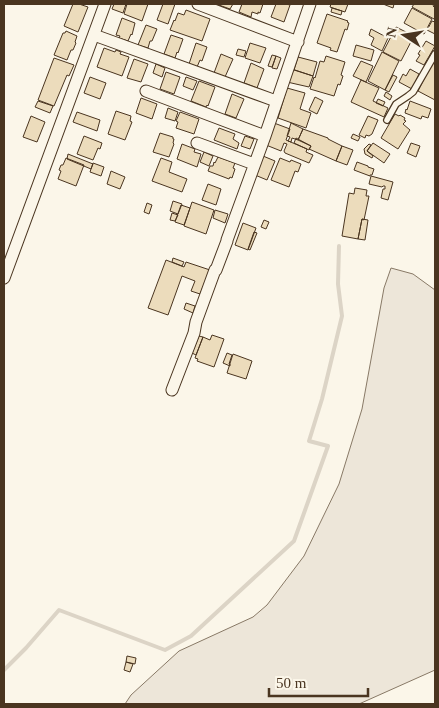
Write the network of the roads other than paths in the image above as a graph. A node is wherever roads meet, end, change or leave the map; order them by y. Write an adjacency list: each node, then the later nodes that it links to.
1 (105, 4): 4 (street)
2 (198, 4): 5 (street)
3 (310, 4): 5 (street)
4 (94, 35): 8 (street); 13 (street)
5 (298, 42): 8 (street)
6 (435, 54): 9 (lane)
7 (146, 91): 10 (street)
8 (276, 101): 10 (street)
9 (387, 120)
10 (265, 136): 12 (street)
11 (196, 143): 12 (street)
12 (254, 164): 14 (street)
13 (4, 278)
14 (172, 390)

